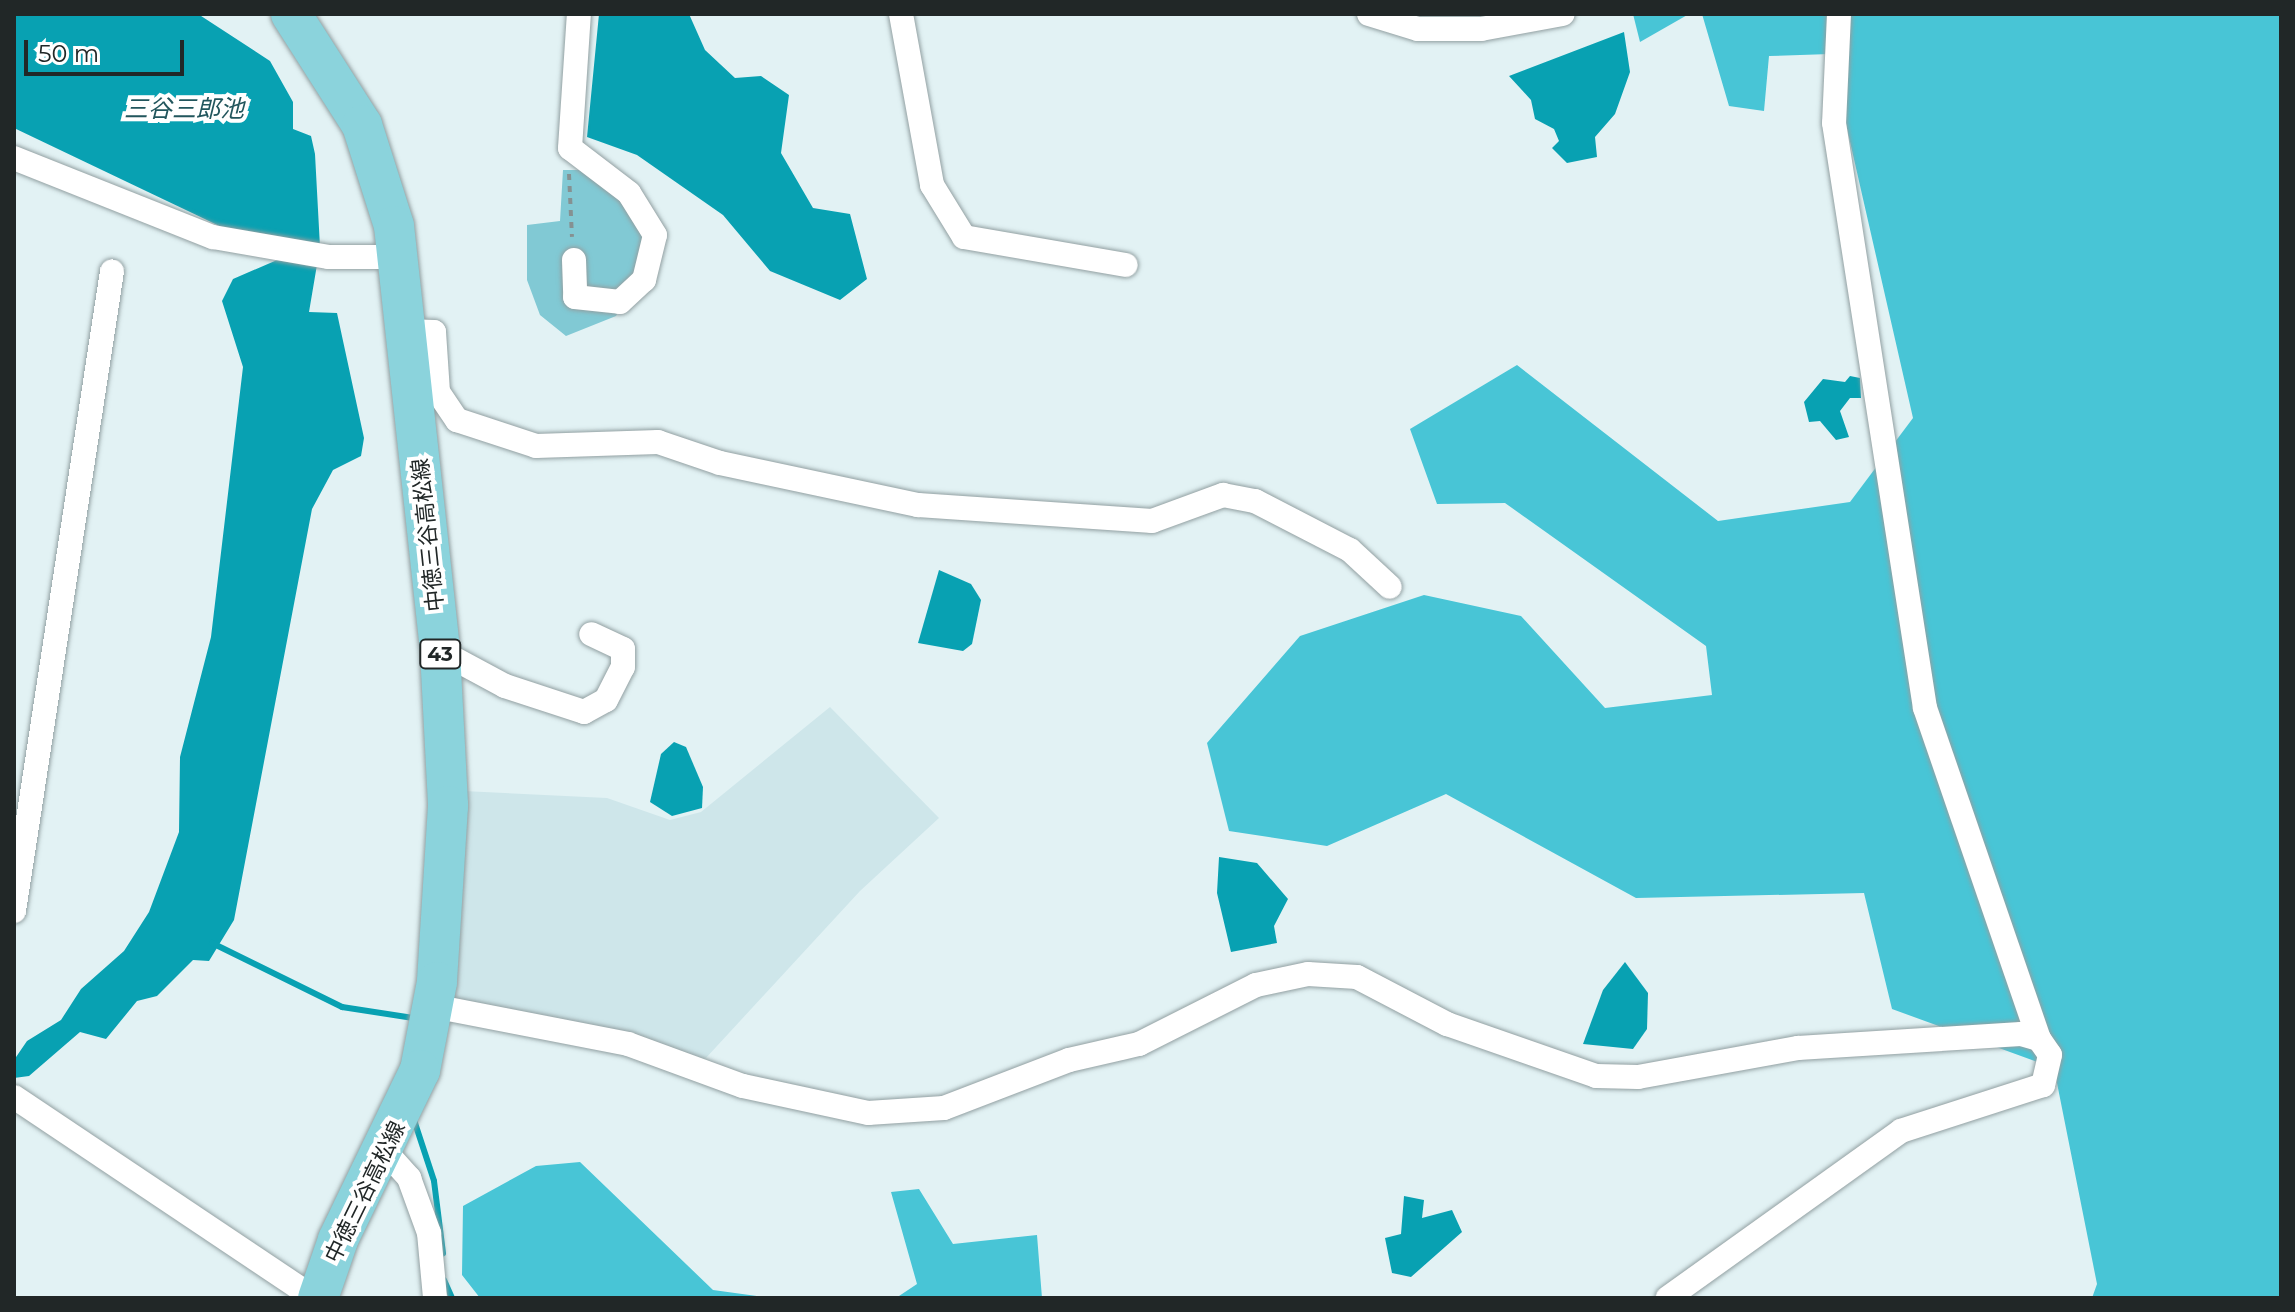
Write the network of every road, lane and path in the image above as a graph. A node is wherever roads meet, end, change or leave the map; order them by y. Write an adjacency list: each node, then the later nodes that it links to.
1 (579, 14): 7 (street)
2 (901, 14): 11 (street)
3 (1369, 14): 4 (street)
4 (1563, 14)
5 (1839, 14): 19 (street)
6 (301, 17): 9 (main road, 中徳三谷高松線 / 43)
7 (570, 148): 10 (path); 10 (street)
8 (14, 158): 9 (street)
9 (399, 257): 13 (main road, 中徳三谷高松線 / 43)
10 (574, 260)
11 (1126, 265)
12 (112, 271): 17 (street)
13 (406, 331): 14 (street); 16 (main road, 中徳三谷高松線 / 43)
14 (1390, 587)
15 (591, 634): 16 (street)
16 (440, 651): 18 (main road, 中徳三谷高松線 / 43)
17 (14, 911)
18 (433, 1006): 19 (street); 21 (main road, 中徳三谷高松線 / 43)
19 (2039, 1039): 24 (street)
20 (14, 1097): 22 (street)
21 (384, 1150): 22 (main road, 中徳三谷高松線 / 43); 23 (street)
22 (316, 1298)
23 (435, 1298)
24 (1668, 1298)

